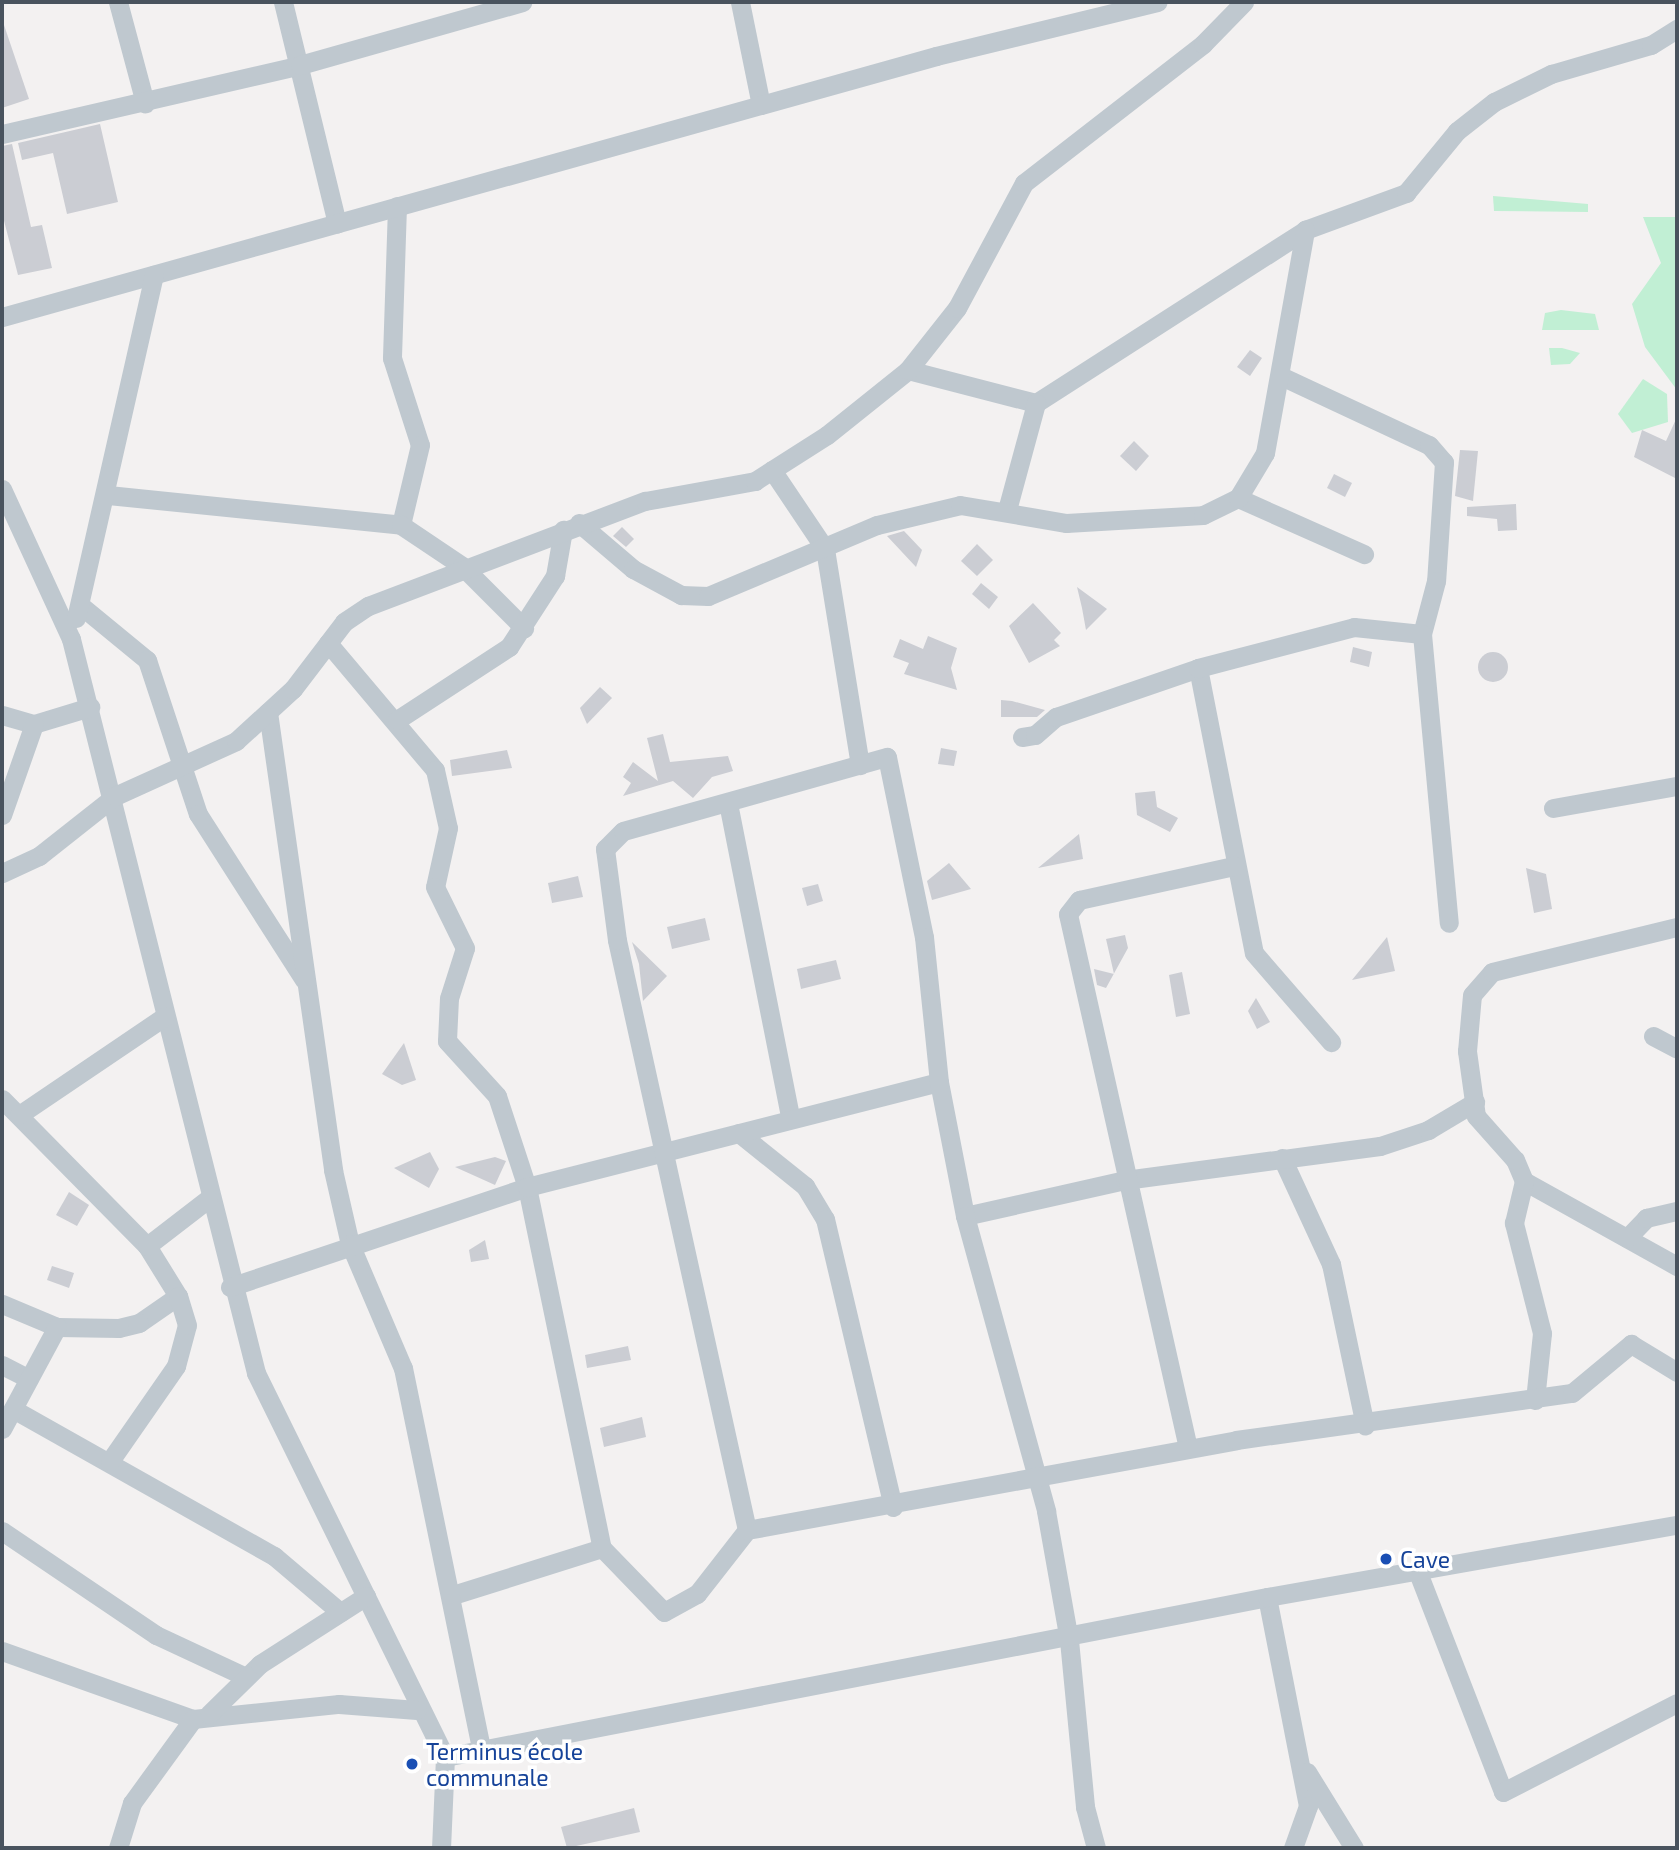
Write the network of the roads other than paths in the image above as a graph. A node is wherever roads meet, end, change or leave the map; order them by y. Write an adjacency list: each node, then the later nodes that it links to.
1 (118, 2): 11 (street)
2 (283, 2): 10 (street)
3 (448, 2): 8 (street)
4 (522, 2): 8 (street)
5 (740, 2): 12 (street)
6 (1157, 2): 12 (street)
7 (1244, 2): 19 (street)
8 (453, 21): 10 (street)
9 (1677, 29): 16 (street)
10 (300, 65): 11 (street); 15 (street)
11 (145, 103): 13 (street)
12 (761, 105): 14 (street)
13 (2, 134)
14 (397, 206): 15 (street); 27 (street)
15 (337, 223): 17 (street)
16 (1305, 230): 20 (street); 21 (street)
17 (154, 275): 18 (street); 24 (street)
18 (2, 317)
19 (908, 370): 21 (street); 22 (street)
20 (1283, 377): 25 (street); 34 (street)
21 (1036, 403): 26 (street)
22 (772, 470): 28 (street); 29 (street)
23 (2, 489): 35 (street)
24 (108, 495): 27 (street); 32 (street)
25 (1238, 498): 26 (street); 30 (street)
26 (1007, 510): 29 (street)
27 (401, 525): 31 (street)
28 (571, 526): 29 (street); 31 (street); 33 (street)
29 (825, 549): 45 (street)
30 (1364, 554)
31 (461, 566): 33 (street); 36 (street)
32 (80, 604): 35 (street); 44 (street)
33 (524, 628): 41 (street)
34 (1422, 634): 37 (street); 53 (street)
35 (71, 639): 38 (street)
36 (328, 643): 39 (street); 41 (street)
37 (1198, 668): 43 (street); 51 (street)
38 (90, 707): 42 (street); 47 (street)
39 (268, 712): 44 (street); 55 (street)
40 (2, 715): 42 (street)
41 (397, 720): 70 (street)
42 (34, 724): 50 (street)
43 (1022, 737)
44 (186, 763): 47 (street); 55 (street)
45 (860, 765): 48 (street); 60 (street)
46 (1677, 786): 49 (street)
47 (115, 796): 52 (street); 56 (street)
48 (728, 803): 64 (street); 66 (street)
49 (1553, 808)
50 (2, 815)
51 (1234, 866): 58 (street); 68 (street)
52 (2, 873)
53 (1449, 923)
54 (1677, 927): 62 (street)
55 (310, 990): 75 (street)
56 (165, 1016): 63 (street); 71 (street)
57 (1653, 1036): 59 (street)
58 (1331, 1042)
59 (1677, 1049)
60 (939, 1082): 64 (street); 73 (street)
61 (2, 1099): 63 (street)
62 (1475, 1102): 67 (street); 69 (street)
63 (19, 1115): 76 (street)
64 (790, 1116): 65 (street)
65 (739, 1133): 66 (street); 92 (street)
66 (664, 1154): 70 (street); 94 (street)
67 (1282, 1158): 68 (street); 87 (street)
68 (1125, 1180): 73 (street); 89 (street)
69 (1524, 1181): 74 (street); 85 (street)
70 (527, 1187): 75 (street); 96 (street)
71 (208, 1199): 76 (street); 78 (street)
72 (1677, 1211): 74 (street)
73 (965, 1216): 91 (street)
74 (1627, 1238): 77 (street)
75 (350, 1244): 78 (street); 98 (street)
76 (148, 1246): 79 (street)
77 (1677, 1266)
78 (230, 1287): 99 (street)
79 (178, 1296): 81 (street); 90 (street)
80 (2, 1304): 81 (street)
81 (57, 1327): 84 (street)
82 (2, 1365): 84 (street)
83 (1677, 1373): 85 (street)
84 (29, 1378): 86 (street)
85 (1535, 1400): 87 (street)
86 (13, 1409): 88 (street); 90 (street)
87 (1365, 1425): 89 (street)
88 (2, 1429)
89 (1188, 1448): 91 (street)
90 (110, 1461): 101 (street)
91 (1039, 1480): 92 (street); 102 (street)
92 (893, 1507): 94 (street)
93 (1677, 1525): 97 (street)
94 (747, 1530): 96 (street)
95 (2, 1531): 104 (street)
96 (602, 1548): 98 (street)
97 (1417, 1570): 100 (street); 105 (street)
98 (453, 1595): 108 (street)
99 (366, 1596): 101 (street); 106 (street)
100 (1267, 1597): 102 (street); 110 (street)
101 (340, 1612): 104 (street)
102 (1069, 1640): 108 (street); 113 (street)
103 (2, 1651): 107 (street)
104 (244, 1675): 107 (street)
105 (1677, 1703)
106 (417, 1710): 107 (street); 109 (street)
107 (201, 1716): 111 (street)
108 (481, 1748): 109 (street)
109 (445, 1757): 112 (street)
110 (1301, 1762): 114 (street); 115 (street)
111 (118, 1848)
112 (441, 1848)
113 (1096, 1848)
114 (1293, 1848)
115 (1354, 1848)

